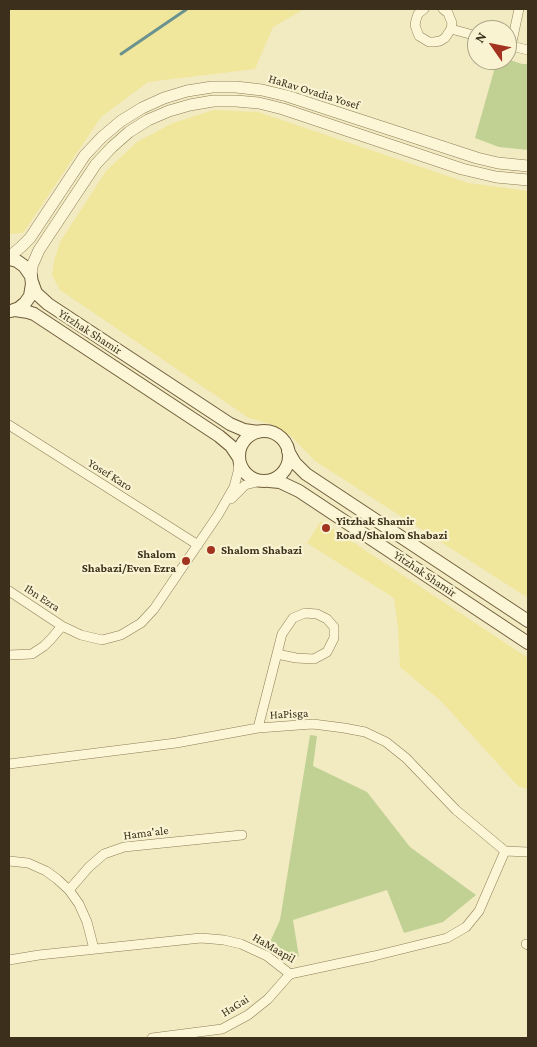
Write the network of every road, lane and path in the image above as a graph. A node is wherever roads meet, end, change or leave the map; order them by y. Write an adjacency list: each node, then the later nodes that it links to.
1 (424, 9): 3 (street)
2 (443, 9): 3 (street)
3 (451, 29): 4 (street)
4 (467, 33)
5 (528, 166): 7 (street, HaRav Ovadia Yosef)
6 (528, 180): 8 (street, HaRav Ovadia Yosef)
7 (9, 258): 8 (main road, Yitzhak Shamir)
8 (31, 279): 9 (main road); 11 (main road, Yitzhak Shamir)
9 (12, 311): 13 (main road, Yitzhak Shamir)
10 (9, 426): 16 (street, Yosef Karo)
11 (258, 432): 12 (main road); 13 (main road)
12 (288, 451): 14 (main road); 18 (main road, Yitzhak Shamir)
13 (239, 460): 14 (main road); 15 (street)
14 (265, 481): 15 (street); 20 (main road, Yitzhak Shamir)
15 (218, 515): 16 (street, Ibn Ezra)
16 (198, 545): 19 (street, Ibn Ezra)
17 (9, 592): 19 (street, Ibn Ezra)
18 (528, 621)
19 (62, 626): 22 (street)
20 (528, 643)
21 (277, 654): 21 (street); 23 (street)
22 (9, 655)
23 (258, 728): 24 (street, HaPisga); 26 (street, HaPisga)
24 (9, 764)
25 (242, 835): 29 (street, Hama'ale)
26 (505, 851): 27 (street); 32 (street, HaMaapil)
27 (528, 852)
28 (9, 860): 29 (street)
29 (69, 890): 30 (street)
30 (94, 949): 31 (street, HaMaapil); 32 (street, HaMaapil)
31 (9, 960)
32 (290, 974): 33 (street, HaGai)
33 (152, 1038)

